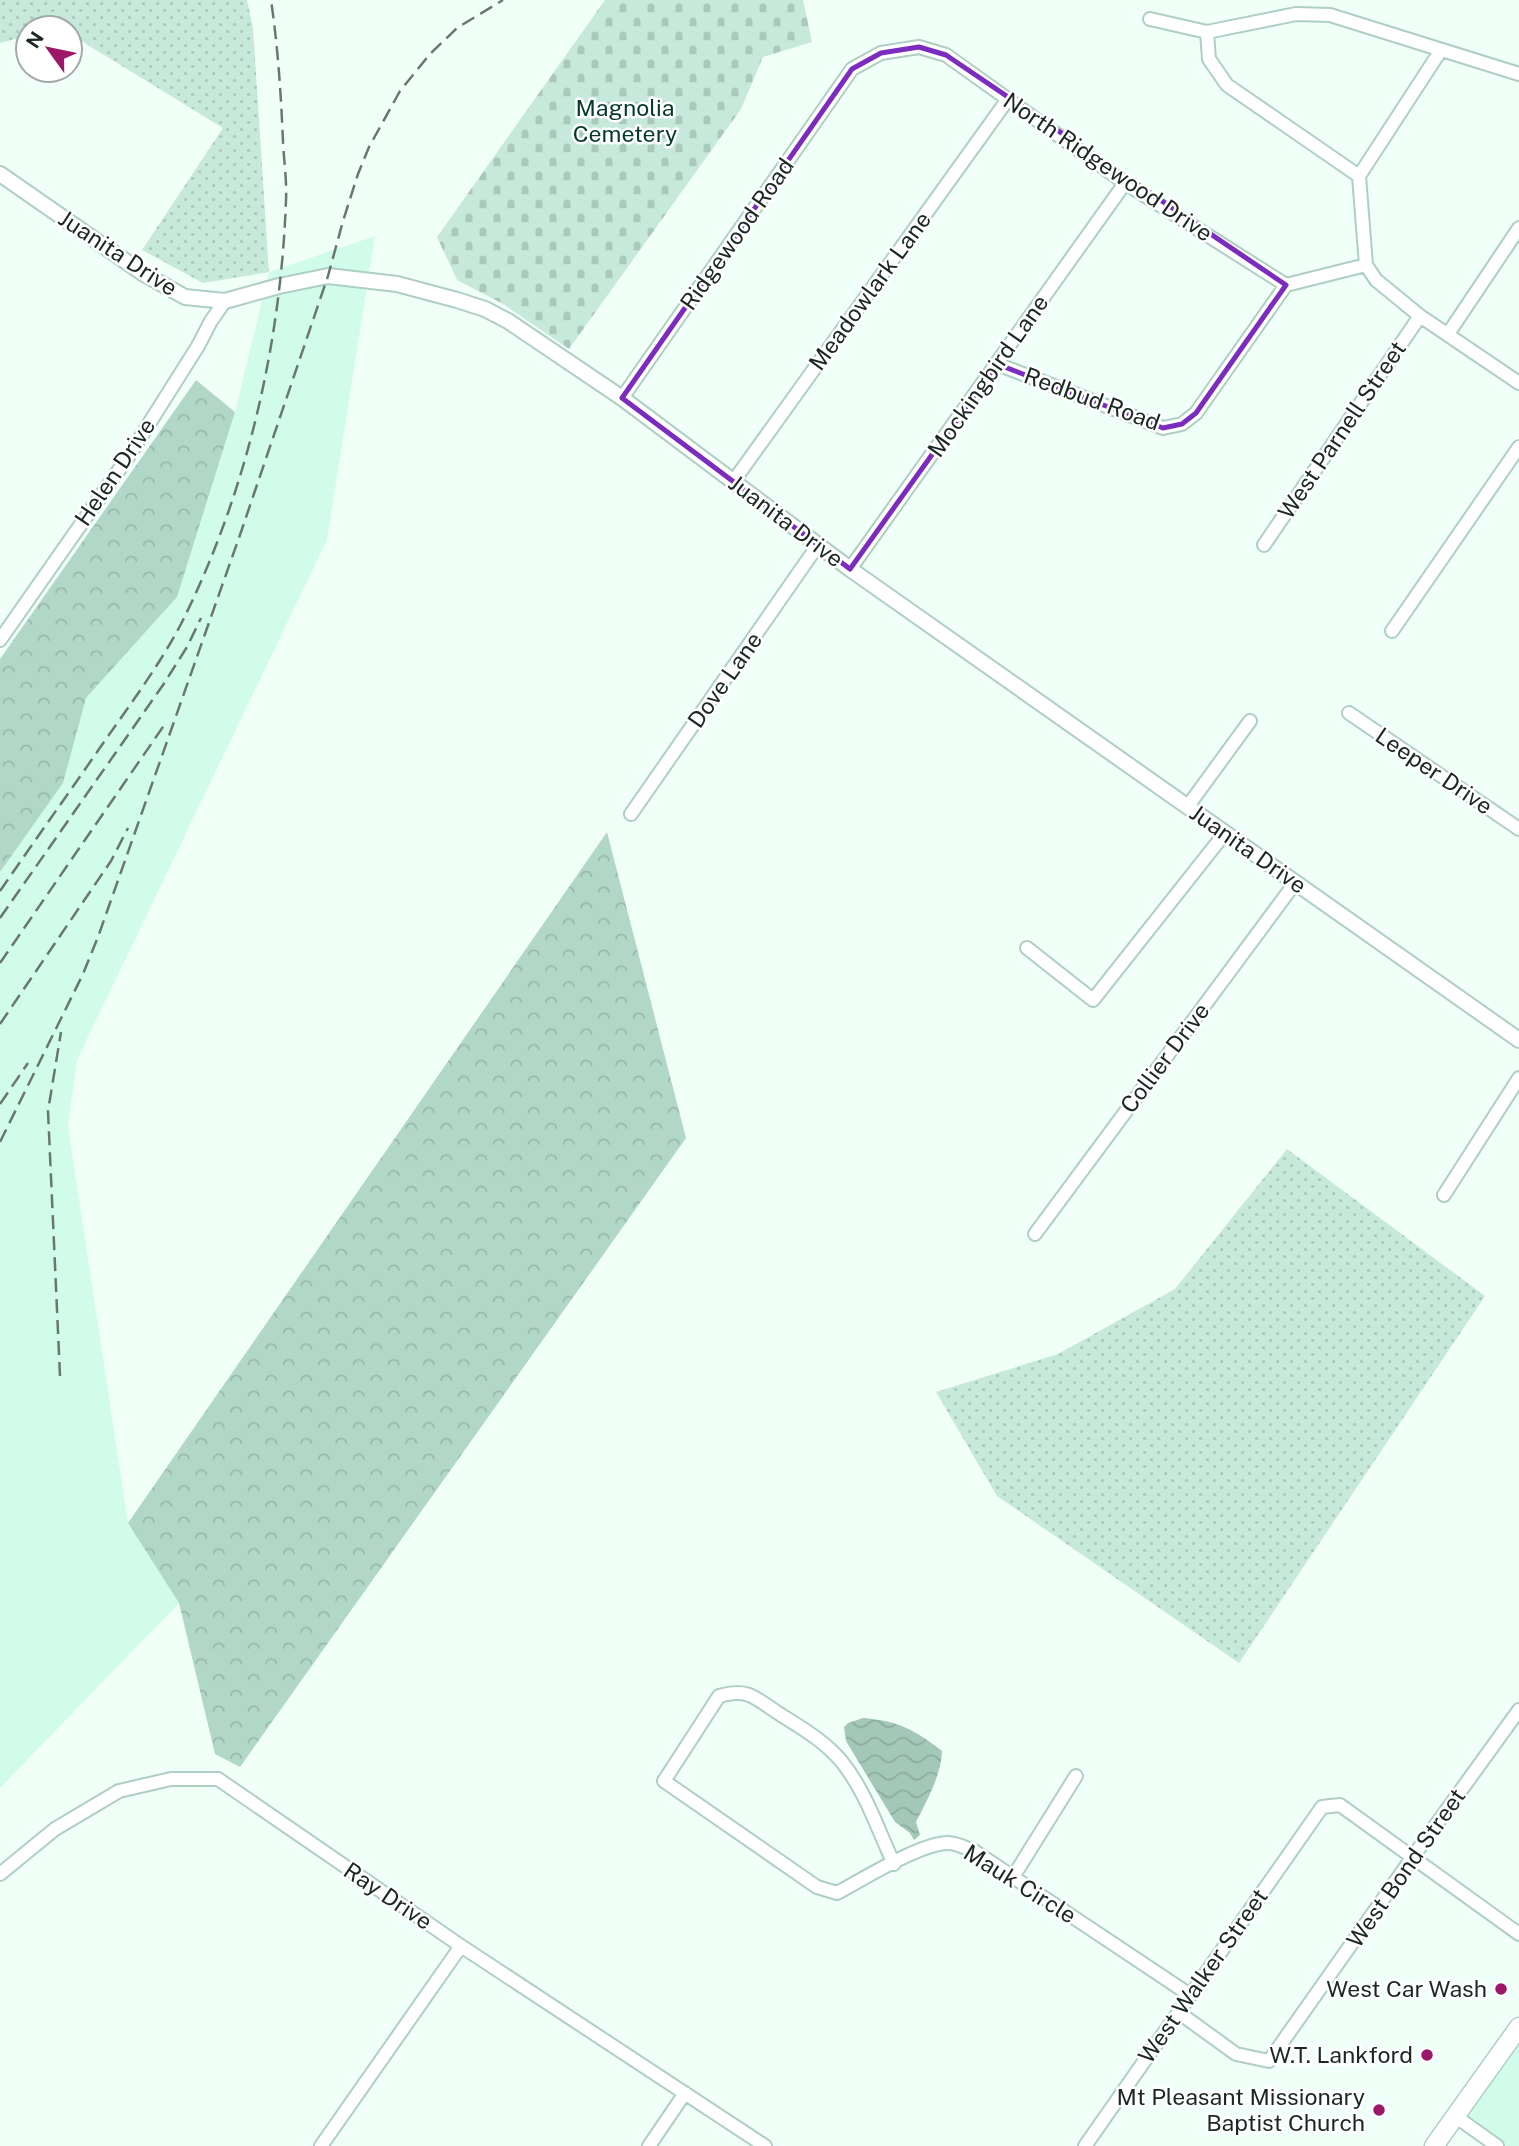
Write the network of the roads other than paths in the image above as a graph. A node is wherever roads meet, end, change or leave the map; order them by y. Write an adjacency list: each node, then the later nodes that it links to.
1 (1150, 19): 2 (street)
2 (1207, 32): 3 (street); 8 (street)
3 (1441, 50): 5 (street); 8 (street)
4 (852, 69): 6 (street, North Ridgewood Drive); 18 (street, Ridgewood Road)
5 (1519, 74)
6 (1008, 99): 9 (street, North Ridgewood Drive); 20 (street, Meadowlark Lane)
7 (0, 174): 13 (street, Juanita Drive)
8 (1359, 176): 11 (street)
9 (1125, 183): 12 (street, North Ridgewood Drive); 16 (street, Mockingbird Lane)
10 (1519, 228): 15 (street)
11 (1366, 265): 12 (street); 14 (street)
12 (1286, 285): 16 (street, Redbud Road)
13 (225, 302): 18 (street, Juanita Drive); 25 (street, Helen Drive)
14 (1420, 316): 15 (street); 22 (street, West Parnell Street)
15 (1448, 334): 17 (street)
16 (997, 364): 23 (street, Mockingbird Lane)
17 (1519, 383)
18 (622, 398): 20 (street, Juanita Drive)
19 (1519, 447): 24 (street)
20 (733, 482): 21 (street, Juanita Drive)
21 (818, 545): 23 (street, Juanita Drive); 29 (street, Dove Lane)
22 (1264, 545)
23 (850, 569): 28 (street, Juanita Drive)
24 (1392, 631)
25 (0, 640)
26 (1349, 713): 30 (street, Leeper Drive)
27 (1251, 721): 28 (street)
28 (1188, 806): 31 (street, Juanita Drive)
29 (631, 814)
30 (1519, 830)
31 (1225, 833): 32 (street, Juanita Drive); 33 (street)
32 (1295, 883): 34 (street, Juanita Drive); 37 (street, Collier Drive)
33 (1027, 948)
34 (1519, 1040)
35 (1519, 1078): 36 (street)
36 (1444, 1195)
37 (1035, 1234)
38 (1519, 1710): 40 (street, West Bond Street)
39 (1076, 1776): 43 (street)
40 (1412, 1858): 44 (street); 46 (street, West Walker Street); 47 (street, West Bond Street)
41 (894, 1864): 41 (street, Mauk Circle); 43 (street, Mauk Circle)
42 (0, 1874): 45 (street, Ray Drive)
43 (1013, 1877): 46 (street, Mauk Circle)
44 (1519, 1934)
45 (461, 1946): 49 (street, Ray Drive); 51 (street)
46 (1190, 1995): 47 (street, West Walker Street)
47 (1178, 2012): 54 (street, West Walker Street)
48 (1519, 2027): 50 (main road)
49 (685, 2093): 52 (street); 53 (street, Ray Drive)
50 (1455, 2116): 55 (main road); 56 (street)
51 (321, 2146)
52 (649, 2146)
53 (765, 2146)
54 (1085, 2146)
55 (1434, 2146)
56 (1497, 2146)

